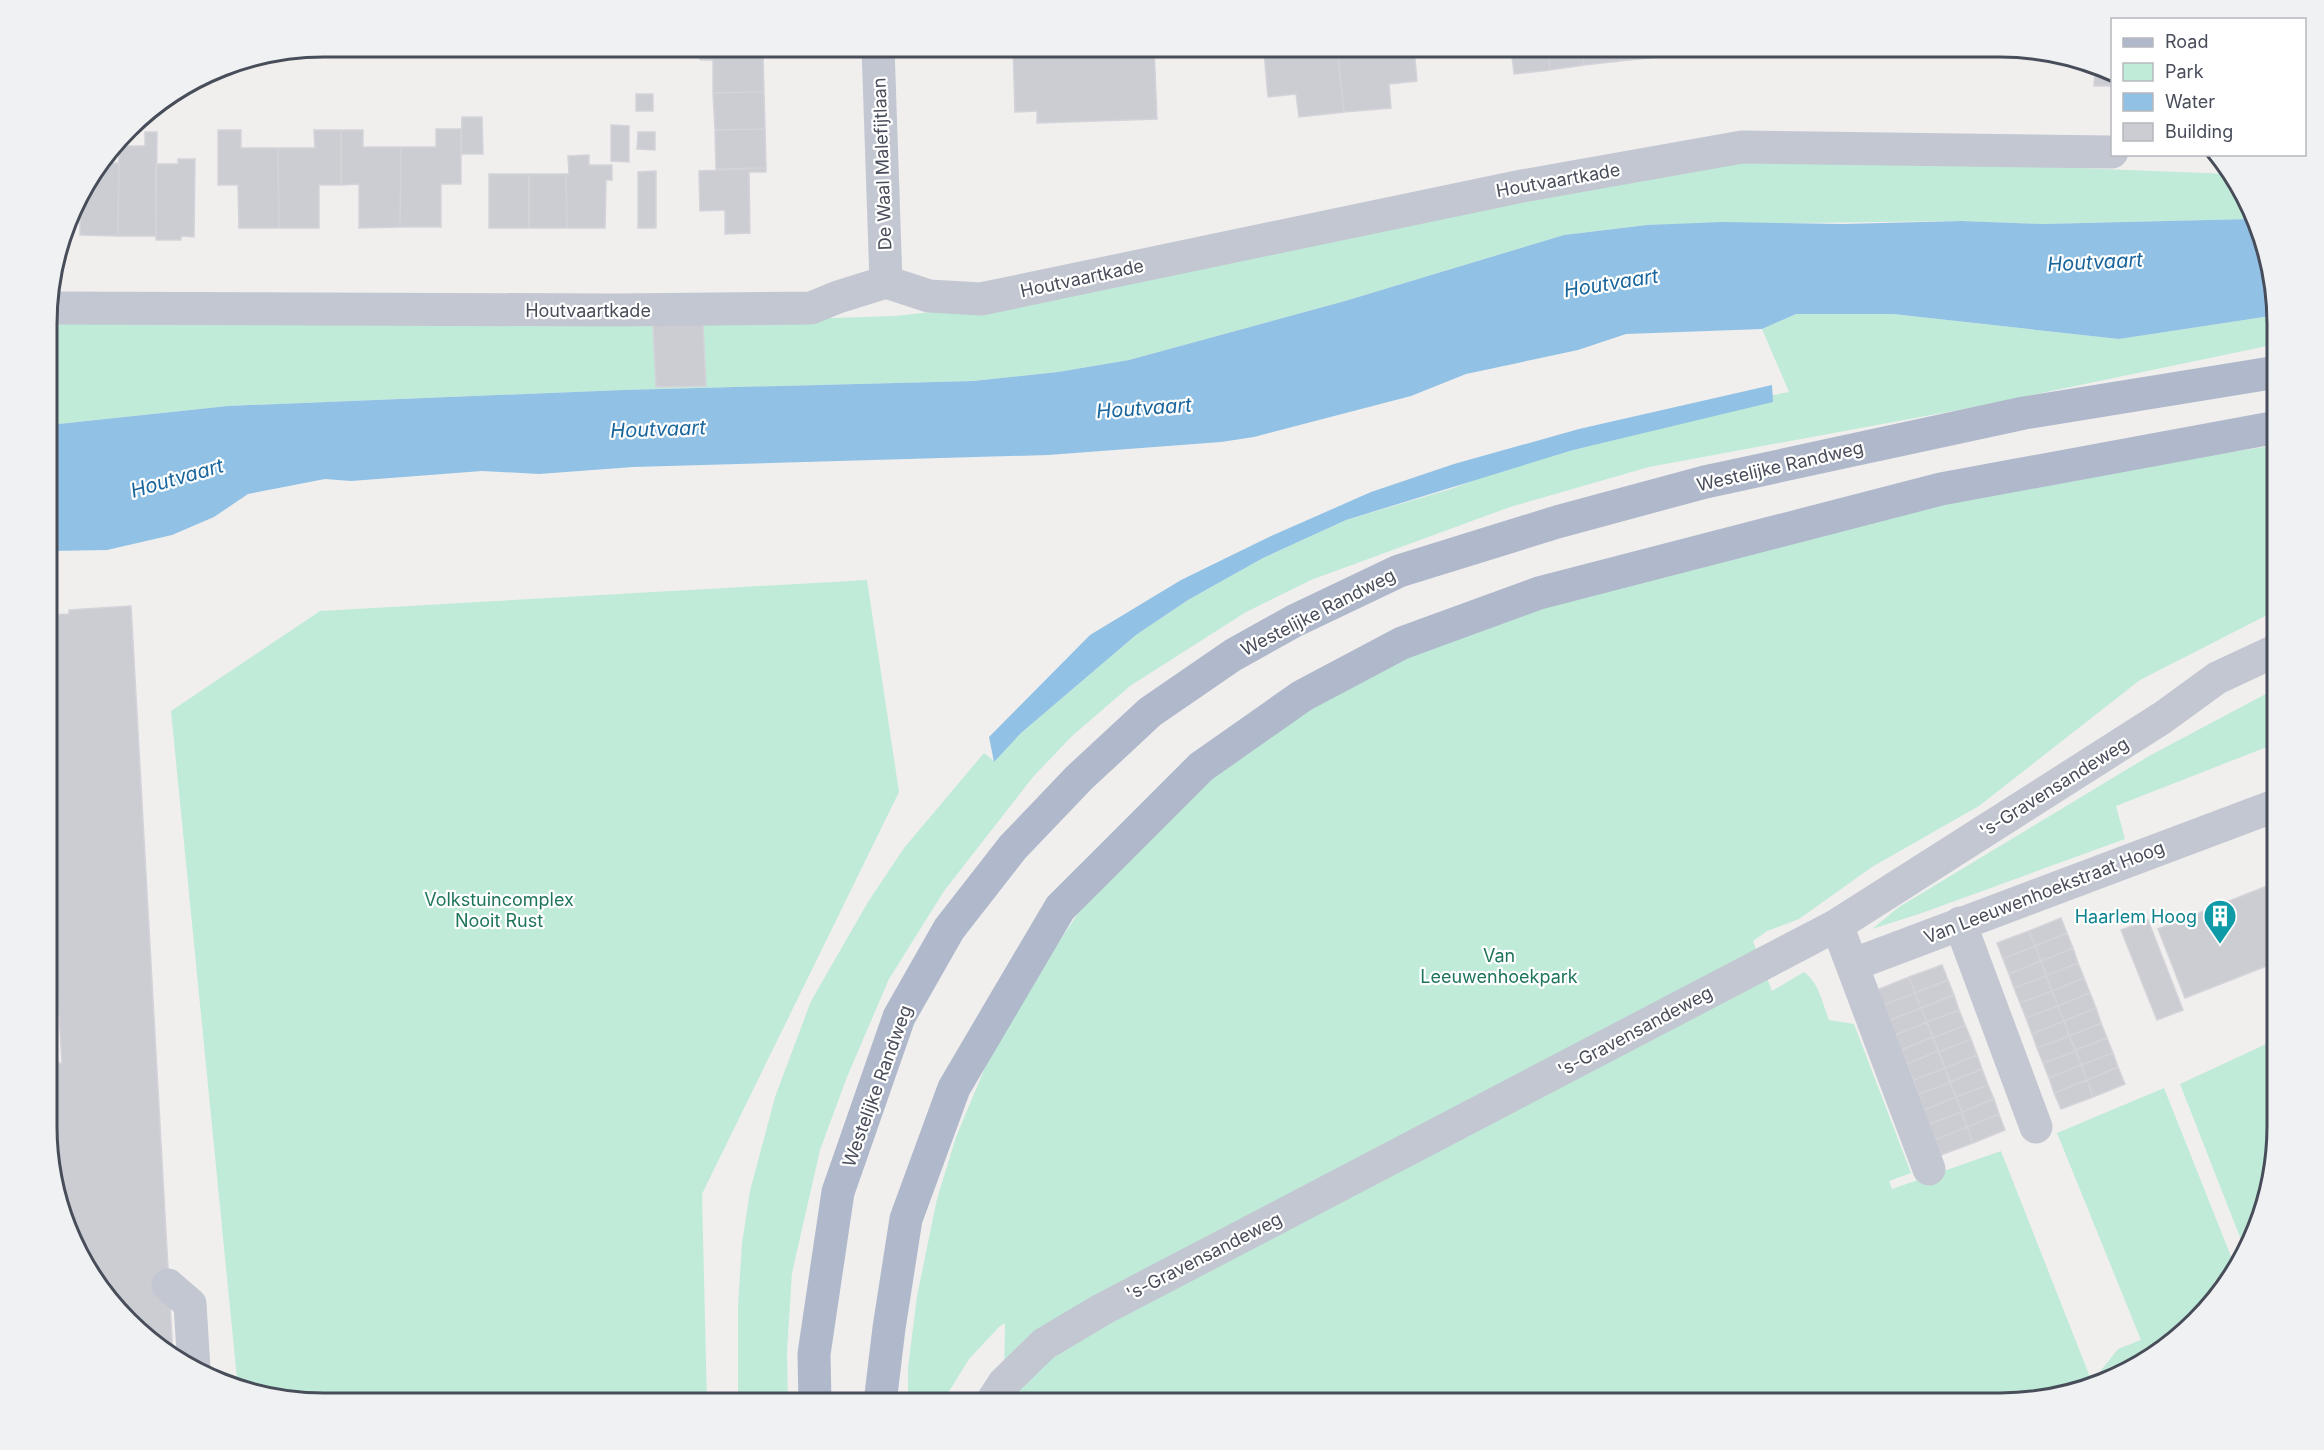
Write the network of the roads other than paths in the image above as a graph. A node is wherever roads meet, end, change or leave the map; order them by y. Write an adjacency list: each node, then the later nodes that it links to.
1 (878, 57): 3 (street, De Waal Malefijtlaan)
2 (2111, 152): 3 (street, Houtvaartkade)
3 (886, 282): 4 (street, Houtvaartkade)
4 (58, 308)
5 (2267, 374): 16 (main road, Westelijke Randweg)
6 (2267, 429): 17 (main road)
7 (2267, 655): 10 (street, 's-Gravensandeweg)
8 (2267, 809): 9 (street, Van Leeuwenhoekstraat Hoog)
9 (1960, 923): 11 (street, Van Leeuwenhoekstraat Hoog); 12 (street)
10 (1837, 925): 11 (street); 18 (street, 's-Gravensandeweg)
11 (1852, 965): 13 (street)
12 (2036, 1127)
13 (1929, 1169)
14 (168, 1285): 15 (street)
15 (193, 1358)
16 (815, 1393)
17 (881, 1393)
18 (998, 1393)

